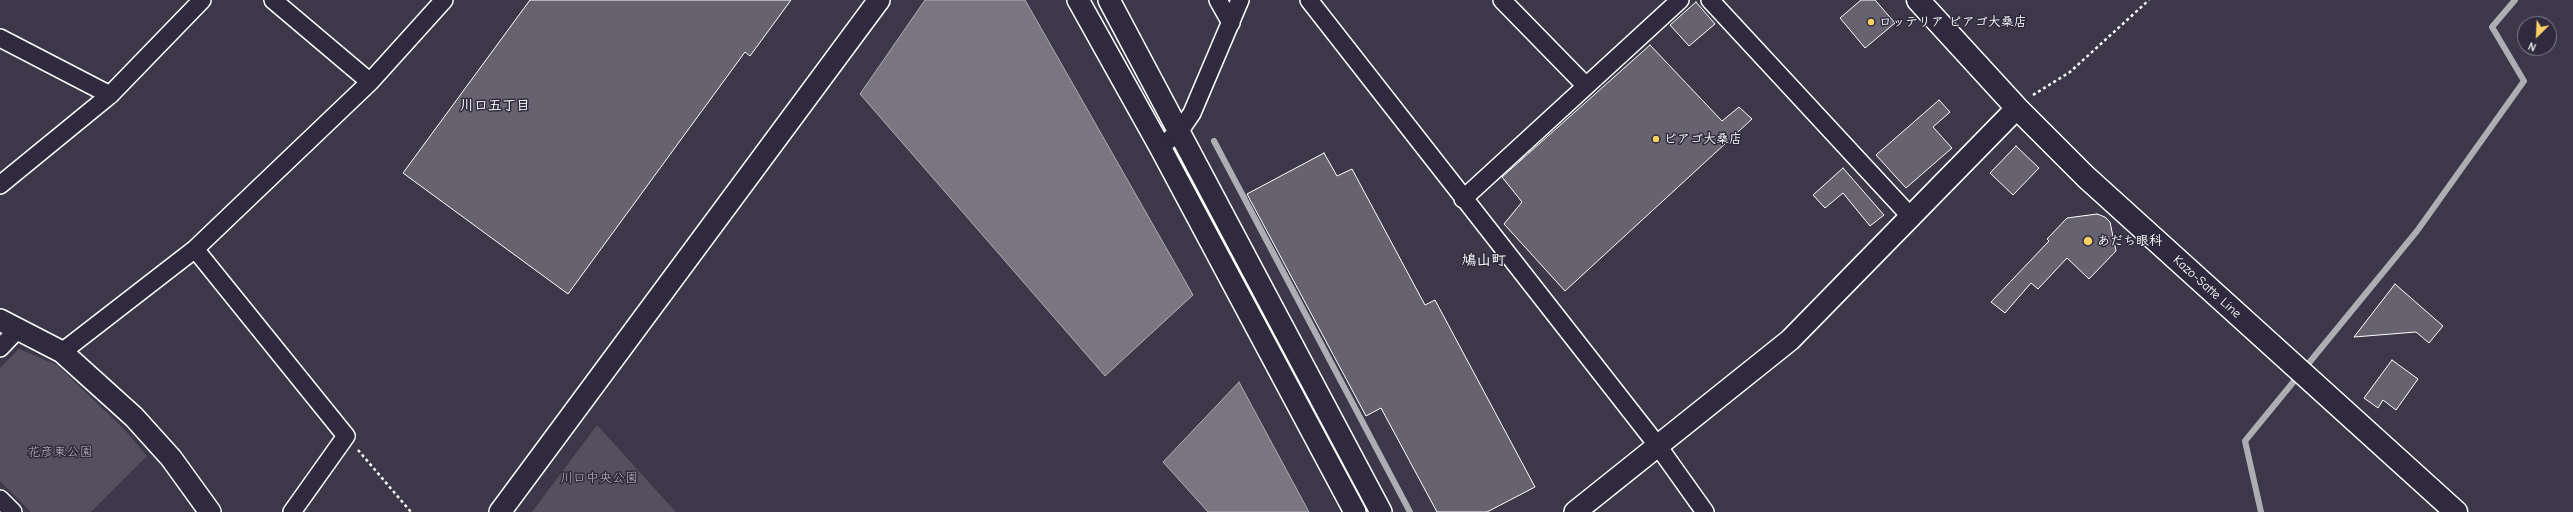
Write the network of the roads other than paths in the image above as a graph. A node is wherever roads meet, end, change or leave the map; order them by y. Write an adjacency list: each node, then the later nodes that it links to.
1 (202, 0): 18 (street)
2 (273, 0): 16 (street)
3 (444, 0): 16 (street)
4 (879, 0): 34 (street)
5 (1078, 0): 21 (street)
6 (1109, 0): 20 (street)
7 (1218, 0): 14 (street)
8 (1240, 0): 14 (street)
9 (1309, 0): 23 (street)
10 (1502, 0): 17 (street)
11 (1680, 0): 17 (street)
12 (1710, 0): 24 (street)
13 (1918, 0): 19 (main road, Kazo-Satte Line)
14 (1231, 23): 20 (street)
15 (0, 38): 18 (street)
16 (370, 82): 25 (street)
17 (1586, 86): 23 (street)
18 (110, 95): 22 (street)
19 (2017, 108): 24 (street); 39 (main road, Kazo-Satte Line)
20 (1179, 132): 21 (street); 36 (street)
21 (1160, 147): 35 (street)
22 (0, 185)
23 (1463, 199): 29 (street)
24 (1912, 218): 29 (street)
25 (194, 249): 28 (street); 33 (street)
26 (9, 325): 27 (street); 28 (street)
27 (0, 348)
28 (62, 352): 32 (street)
29 (1658, 446): 37 (street); 38 (street)
30 (0, 500): 31 (street)
31 (13, 512)
32 (210, 512)
33 (292, 512)
34 (500, 512)
35 (1354, 512)
36 (1381, 512)
37 (1575, 512)
38 (1705, 512)
39 (2456, 512)

